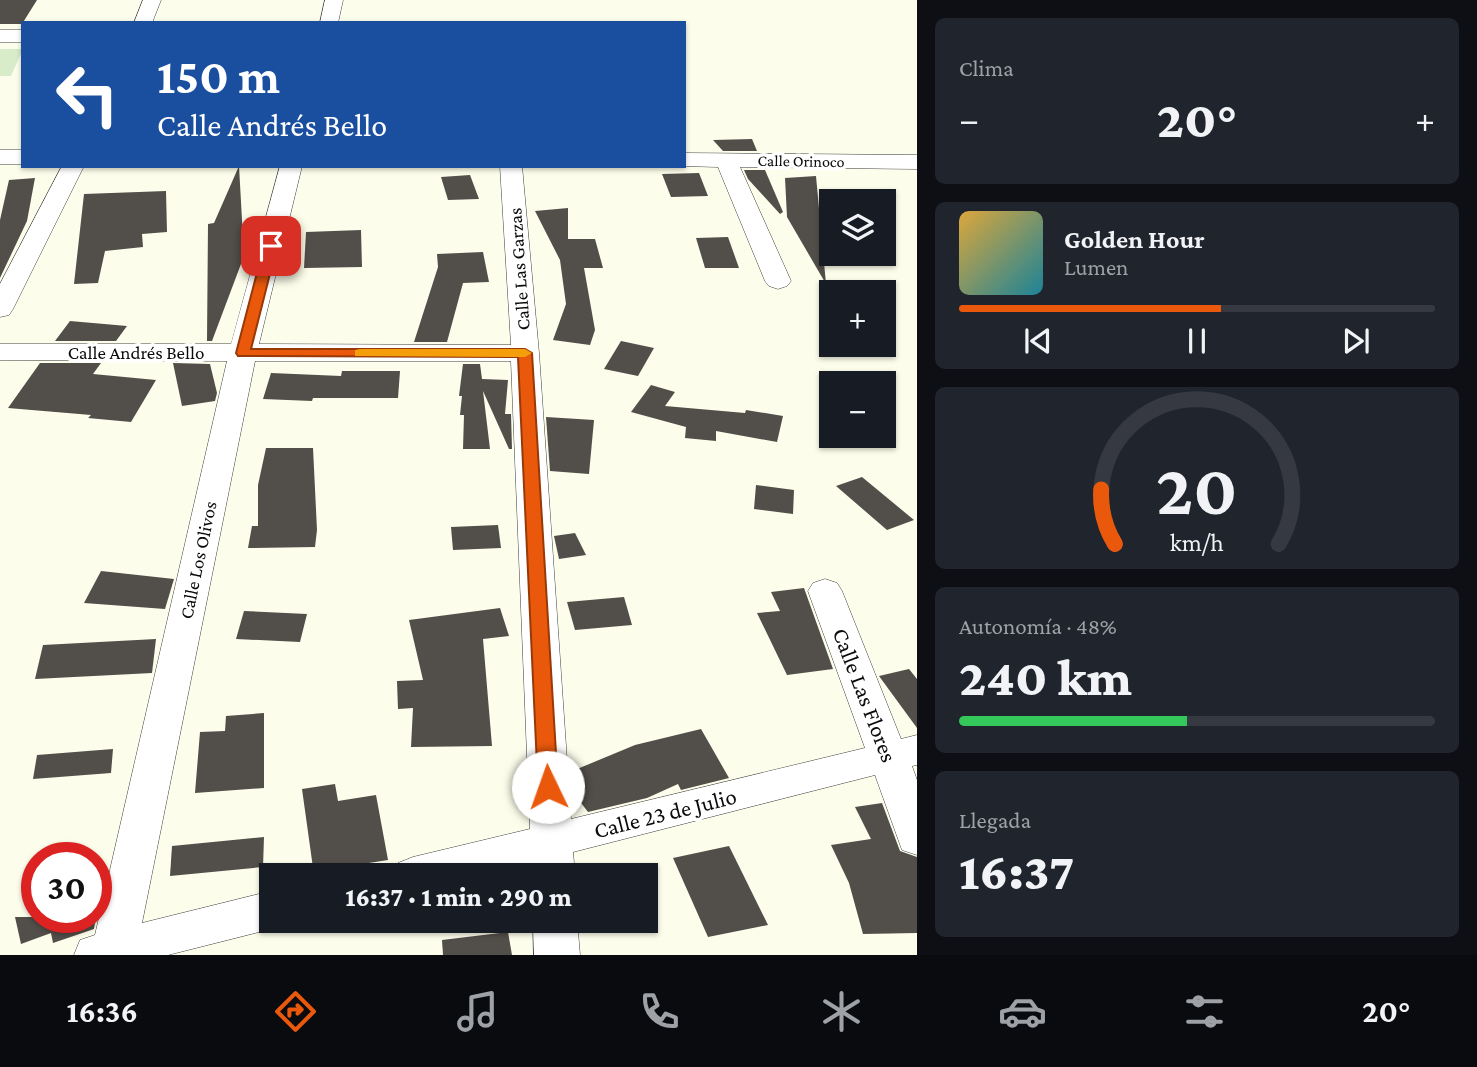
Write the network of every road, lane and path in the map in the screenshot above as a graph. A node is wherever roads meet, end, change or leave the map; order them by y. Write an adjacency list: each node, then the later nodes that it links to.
1 (152, 0): 3 (street)
2 (334, 0): 4 (street)
3 (144, 21)
4 (329, 21)
5 (0, 36): 6 (street)
6 (21, 36)
7 (21, 157): 8 (street)
8 (0, 158)
9 (686, 160): 10 (street, Calle Orinoco)
10 (726, 160): 11 (street, Calle Orinoco); 17 (street)
11 (917, 162)
12 (72, 168): 16 (street)
13 (291, 168): 20 (street, Calle Los Olivos)
14 (511, 168): 21 (street, Calle Las Garzas)
15 (0, 252): 16 (street)
16 (30, 252): 18 (street)
17 (778, 281)
18 (0, 309)
19 (0, 352): 20 (street, Calle Andrés Bello)
20 (243, 353): 21 (street, Calle Andrés Bello); 29 (street, Calle Los Olivos)
21 (525, 353): 25 (street, Calle Las Garzas)
22 (825, 591): 23 (street, Calle Las Flores)
23 (903, 754): 24 (street, Calle Las Flores); 25 (street, Calle 23 de Julio)
24 (917, 838)
25 (552, 858): 26 (street, Calle 23 de Julio)
26 (511, 863)
27 (259, 913): 29 (street)
28 (556, 933): 30 (street)
29 (107, 953)
30 (558, 955)

